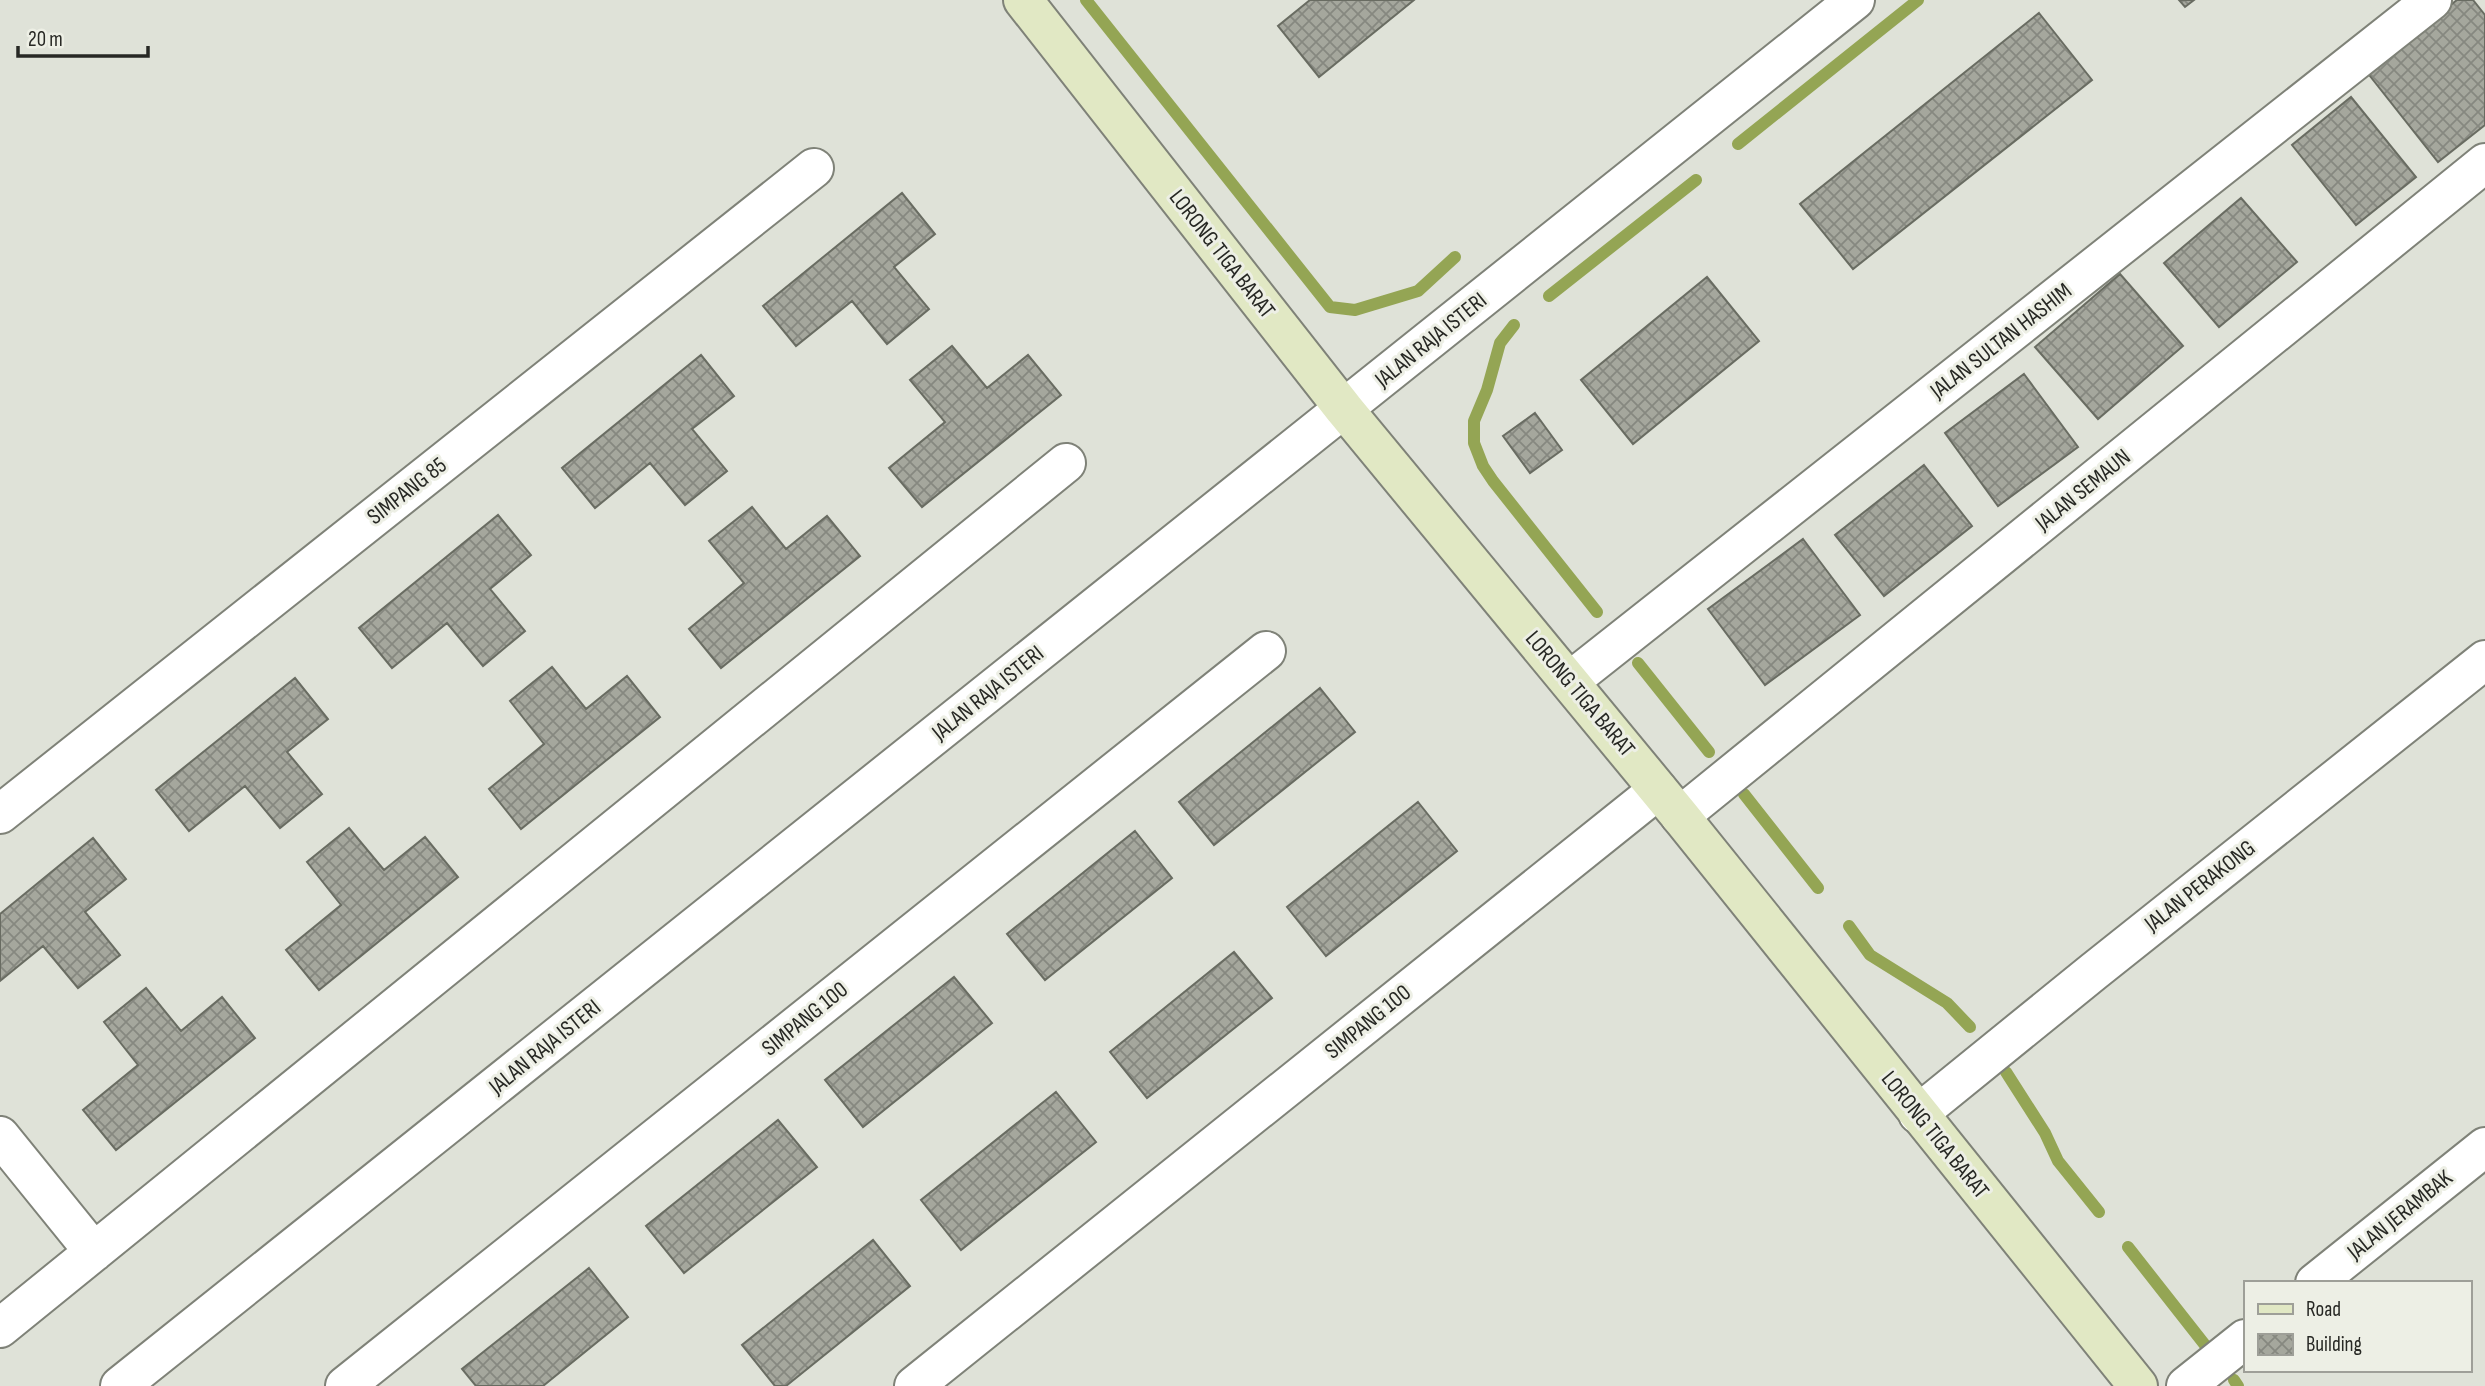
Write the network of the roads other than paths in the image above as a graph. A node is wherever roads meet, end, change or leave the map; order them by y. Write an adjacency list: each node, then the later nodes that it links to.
1 (1023, 0): 6 (main road, LORONG TIGA BARAT)
2 (1855, 0): 6 (street, JALAN RAJA ISTERI)
3 (2431, 0): 10 (street, JALAN SULTAN HASHIM)
4 (2485, 163): 11 (street, JALAN SEMAUN)
5 (814, 168): 12 (street, SIMPANG 85)
6 (1344, 409): 10 (main road, LORONG TIGA BARAT); 21 (street, JALAN RAJA ISTERI)
7 (1066, 463): 16 (street)
8 (1266, 652): 20 (street, SIMPANG 100)
9 (2485, 660): 13 (street, JALAN PERAKONG)
10 (1570, 681): 11 (main road, LORONG TIGA BARAT)
11 (1669, 803): 13 (main road, LORONG TIGA BARAT); 22 (street, SIMPANG 100)
12 (0, 814)
13 (1918, 1114): 23 (main road, LORONG TIGA BARAT)
14 (0, 1136): 16 (street)
15 (2485, 1147): 17 (street, JALAN JERAMBAK)
16 (94, 1252): 18 (street)
17 (2318, 1281)
18 (0, 1328)
19 (2244, 1340): 24 (street)
20 (351, 1384)
21 (120, 1386)
22 (914, 1386)
23 (2138, 1386)
24 (2186, 1386)

